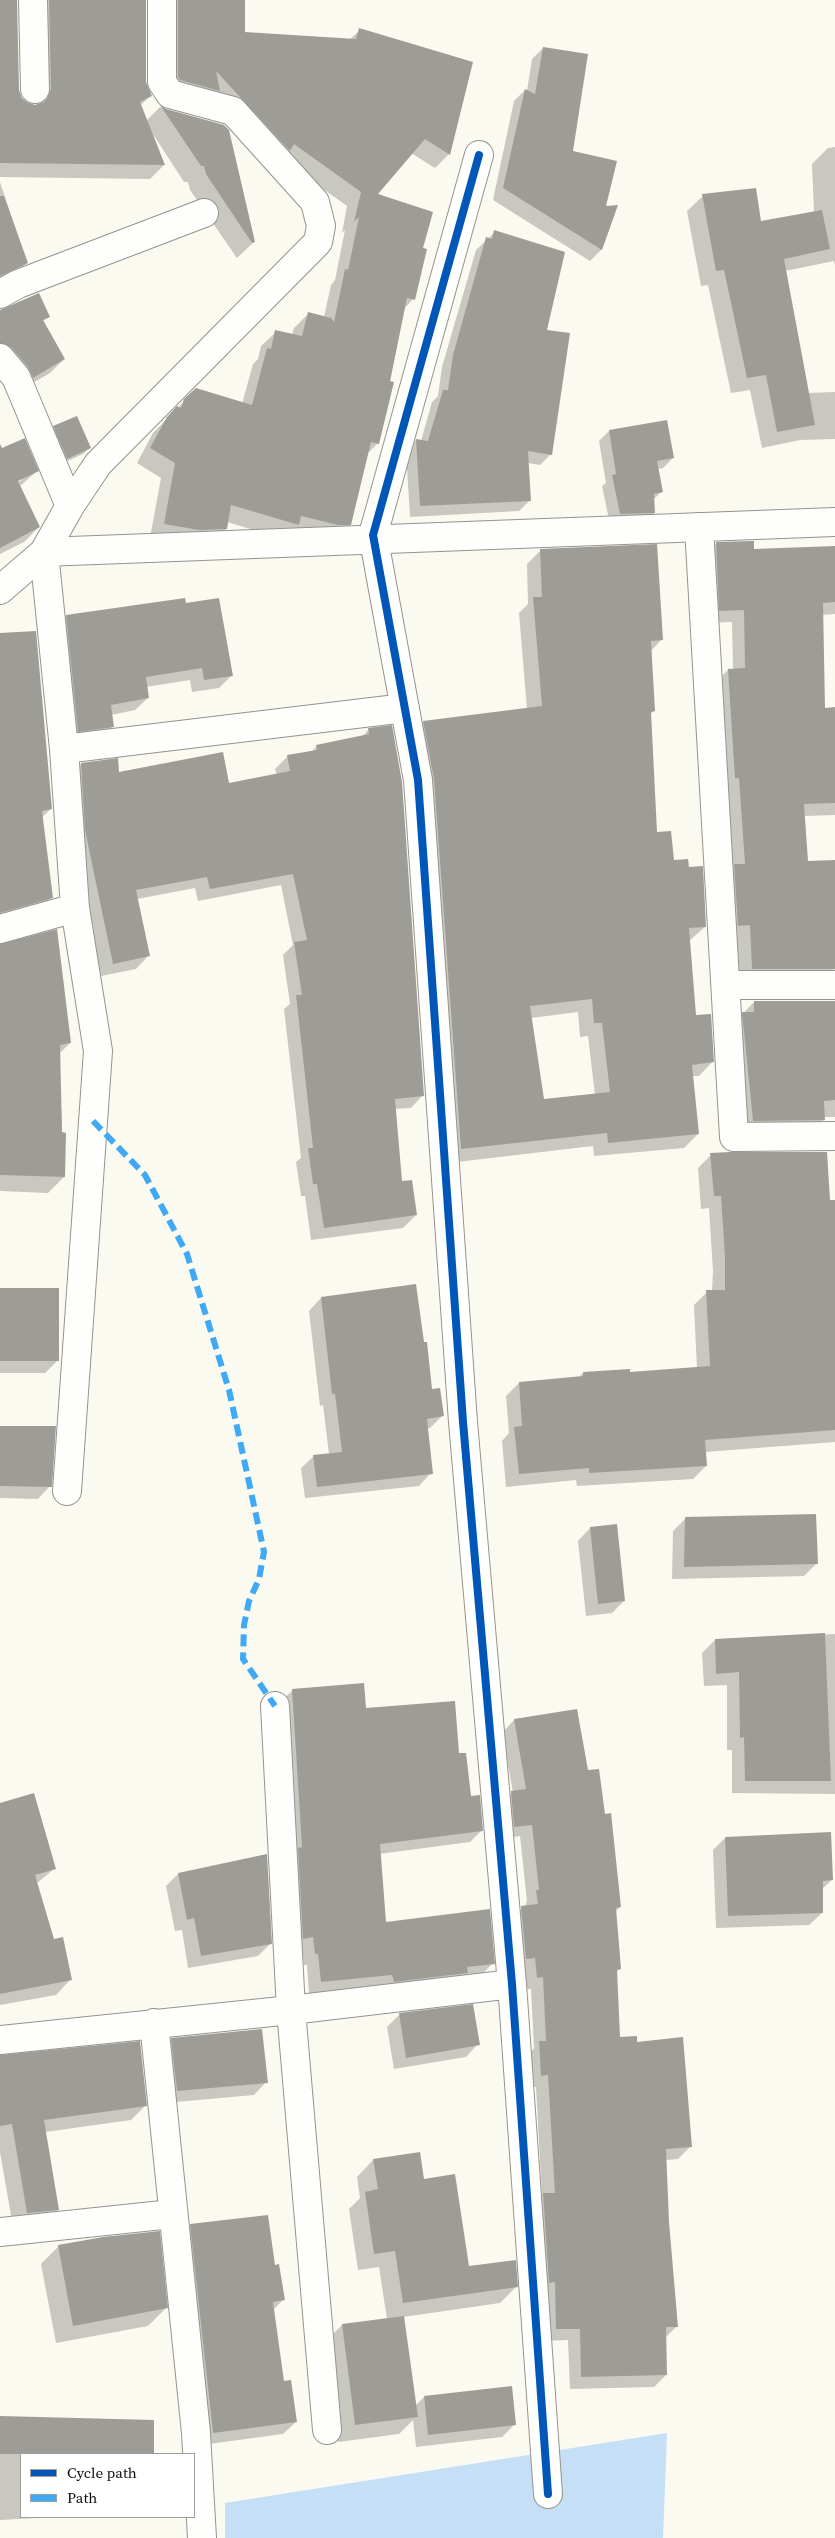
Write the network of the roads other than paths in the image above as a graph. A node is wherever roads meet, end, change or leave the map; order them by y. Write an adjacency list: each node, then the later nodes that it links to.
1 (33, 0): 3 (street)
2 (162, 0): 8 (street)
3 (35, 89)
4 (479, 155): 11 (street)
5 (204, 213): 6 (street)
6 (0, 294)
7 (0, 358): 8 (street)
8 (70, 506): 12 (street)
9 (835, 522): 10 (street)
10 (699, 527): 11 (street); 18 (street)
11 (374, 540): 12 (street); 14 (street)
12 (44, 552): 13 (street); 15 (street)
13 (0, 590)
14 (405, 708): 15 (street); 23 (street)
15 (64, 749): 16 (street)
16 (75, 908): 17 (street); 21 (street)
17 (0, 929)
18 (726, 985): 19 (street); 20 (street)
19 (835, 985)
20 (835, 1136)
21 (67, 1491)
22 (275, 1706): 24 (street)
23 (512, 1984): 24 (street); 30 (street)
24 (291, 2010): 25 (street); 29 (street)
25 (154, 2023): 26 (street); 27 (street)
26 (0, 2040)
27 (172, 2214): 28 (street); 31 (street)
28 (0, 2232)
29 (327, 2430)
30 (548, 2494)
31 (202, 2538)

